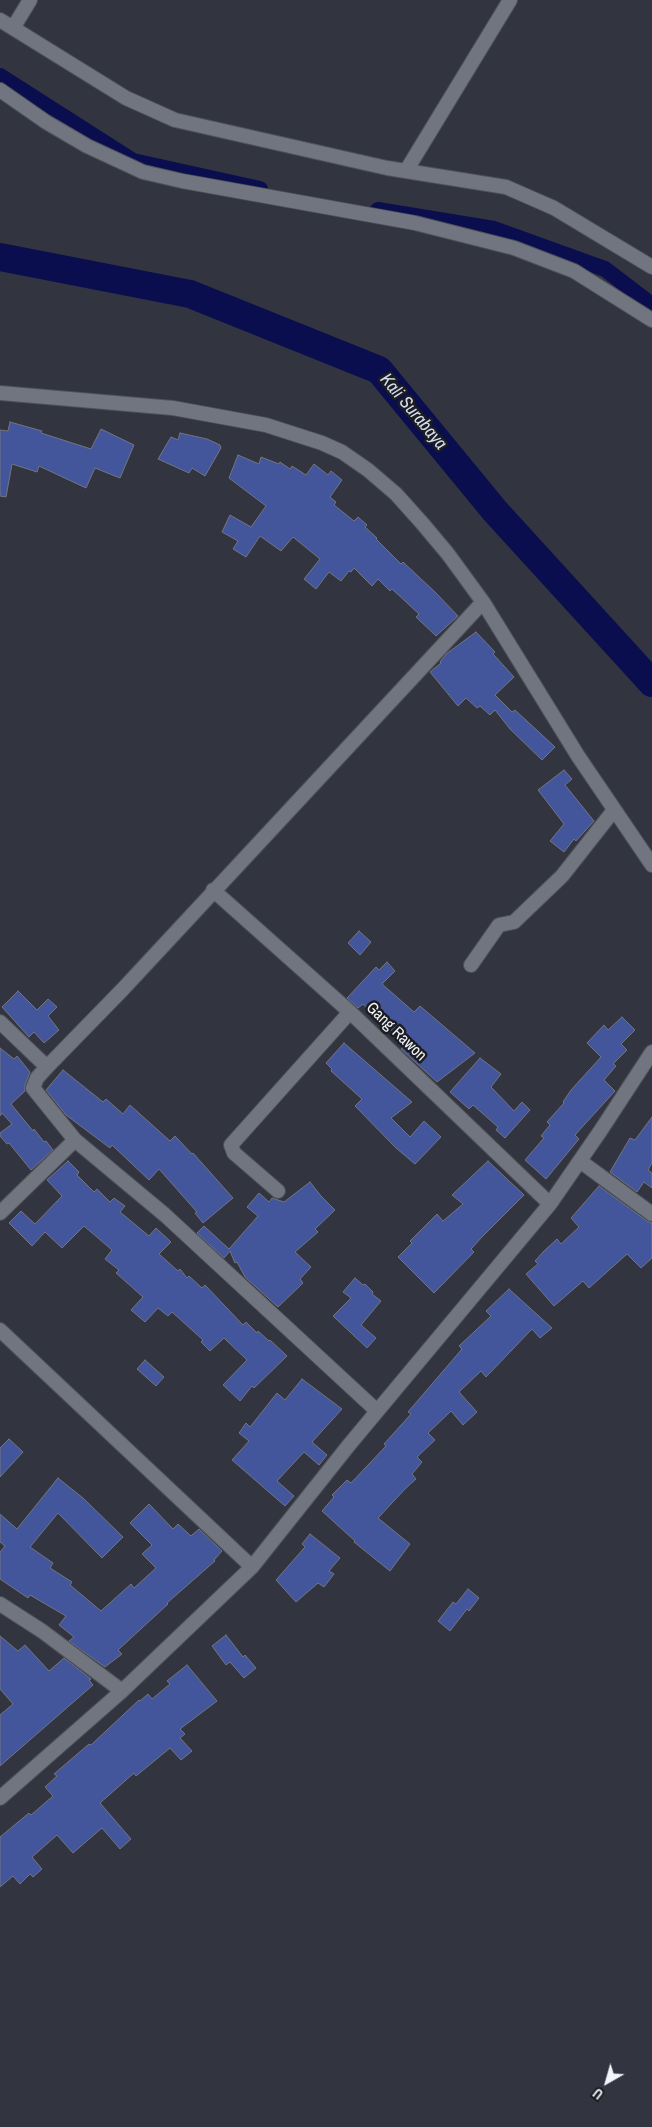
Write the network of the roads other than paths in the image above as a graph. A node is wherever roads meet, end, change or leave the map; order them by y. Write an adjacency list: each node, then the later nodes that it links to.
1 (30, 0): 4 (street)
2 (510, 0): 6 (street)
3 (0, 20): 4 (street)
4 (17, 21): 6 (street)
5 (0, 90): 8 (street)
6 (406, 171): 7 (street)
7 (652, 267)
8 (652, 320)
9 (0, 393): 10 (street)
10 (483, 602): 11 (street); 13 (street)
11 (614, 810): 12 (street); 14 (street)
12 (652, 864)
13 (212, 890): 15 (street, Gang Rawon); 18 (street)
14 (471, 965)
15 (350, 1012): 21 (street); 22 (street, Gang Rawon)
16 (0, 1022): 18 (street)
17 (652, 1052): 20 (street)
18 (47, 1067): 19 (street)
19 (75, 1140): 23 (street); 26 (street)
20 (580, 1161): 22 (street); 24 (street)
21 (278, 1191)
22 (550, 1204): 26 (street)
23 (0, 1213)
24 (652, 1214)
25 (0, 1330): 27 (street)
26 (377, 1411): 27 (street)
27 (252, 1566): 29 (street)
28 (0, 1604): 29 (street)
29 (122, 1691): 30 (street)
30 (0, 1798)

